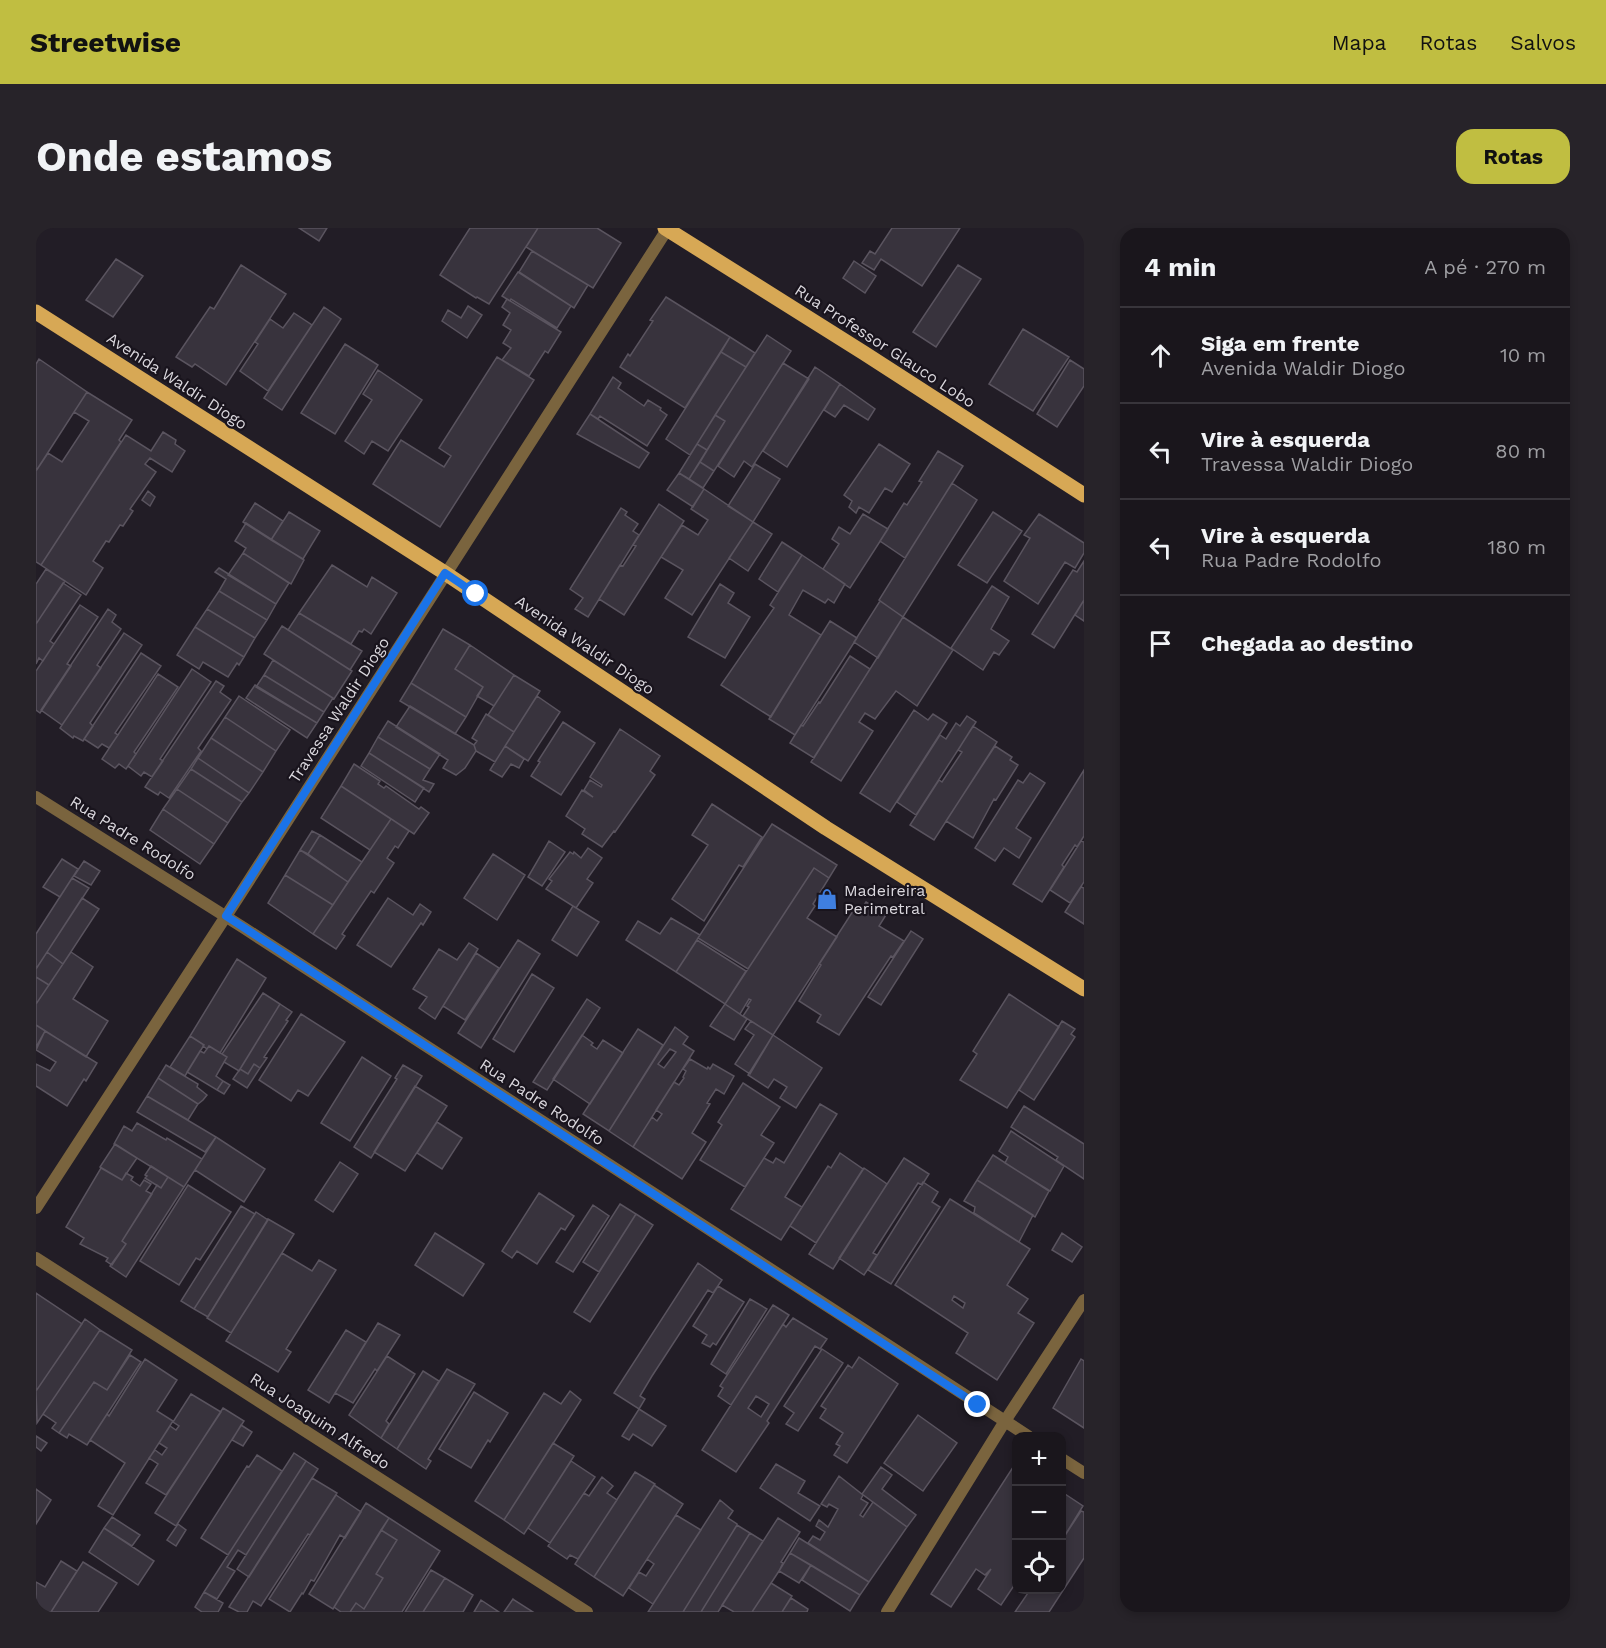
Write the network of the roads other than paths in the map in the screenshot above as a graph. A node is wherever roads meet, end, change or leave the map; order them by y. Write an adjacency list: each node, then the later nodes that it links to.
1 (667, 228): 3 (main road, Rua Professor Glauco Lobo); 4 (street, Travessa Waldir Diogo)
2 (36, 312): 4 (main road, Avenida Waldir Diogo)
3 (1084, 495)
4 (445, 573): 6 (street, Travessa Waldir Diogo); 7 (main road, Avenida Waldir Diogo)
5 (36, 797): 6 (street, Rua Padre Rodolfo)
6 (226, 916): 8 (street, Travessa Waldir Diogo); 11 (street, Rua Padre Rodolfo)
7 (1084, 989)
8 (36, 1208)
9 (36, 1258): 15 (street, Rua Joaquim Alfredo)
10 (1084, 1300): 11 (street)
11 (1005, 1421): 12 (street, Rua Padre Rodolfo); 16 (street)
12 (1021, 1432)
13 (1066, 1462): 14 (street)
14 (1084, 1473)
15 (587, 1612)
16 (887, 1612)

